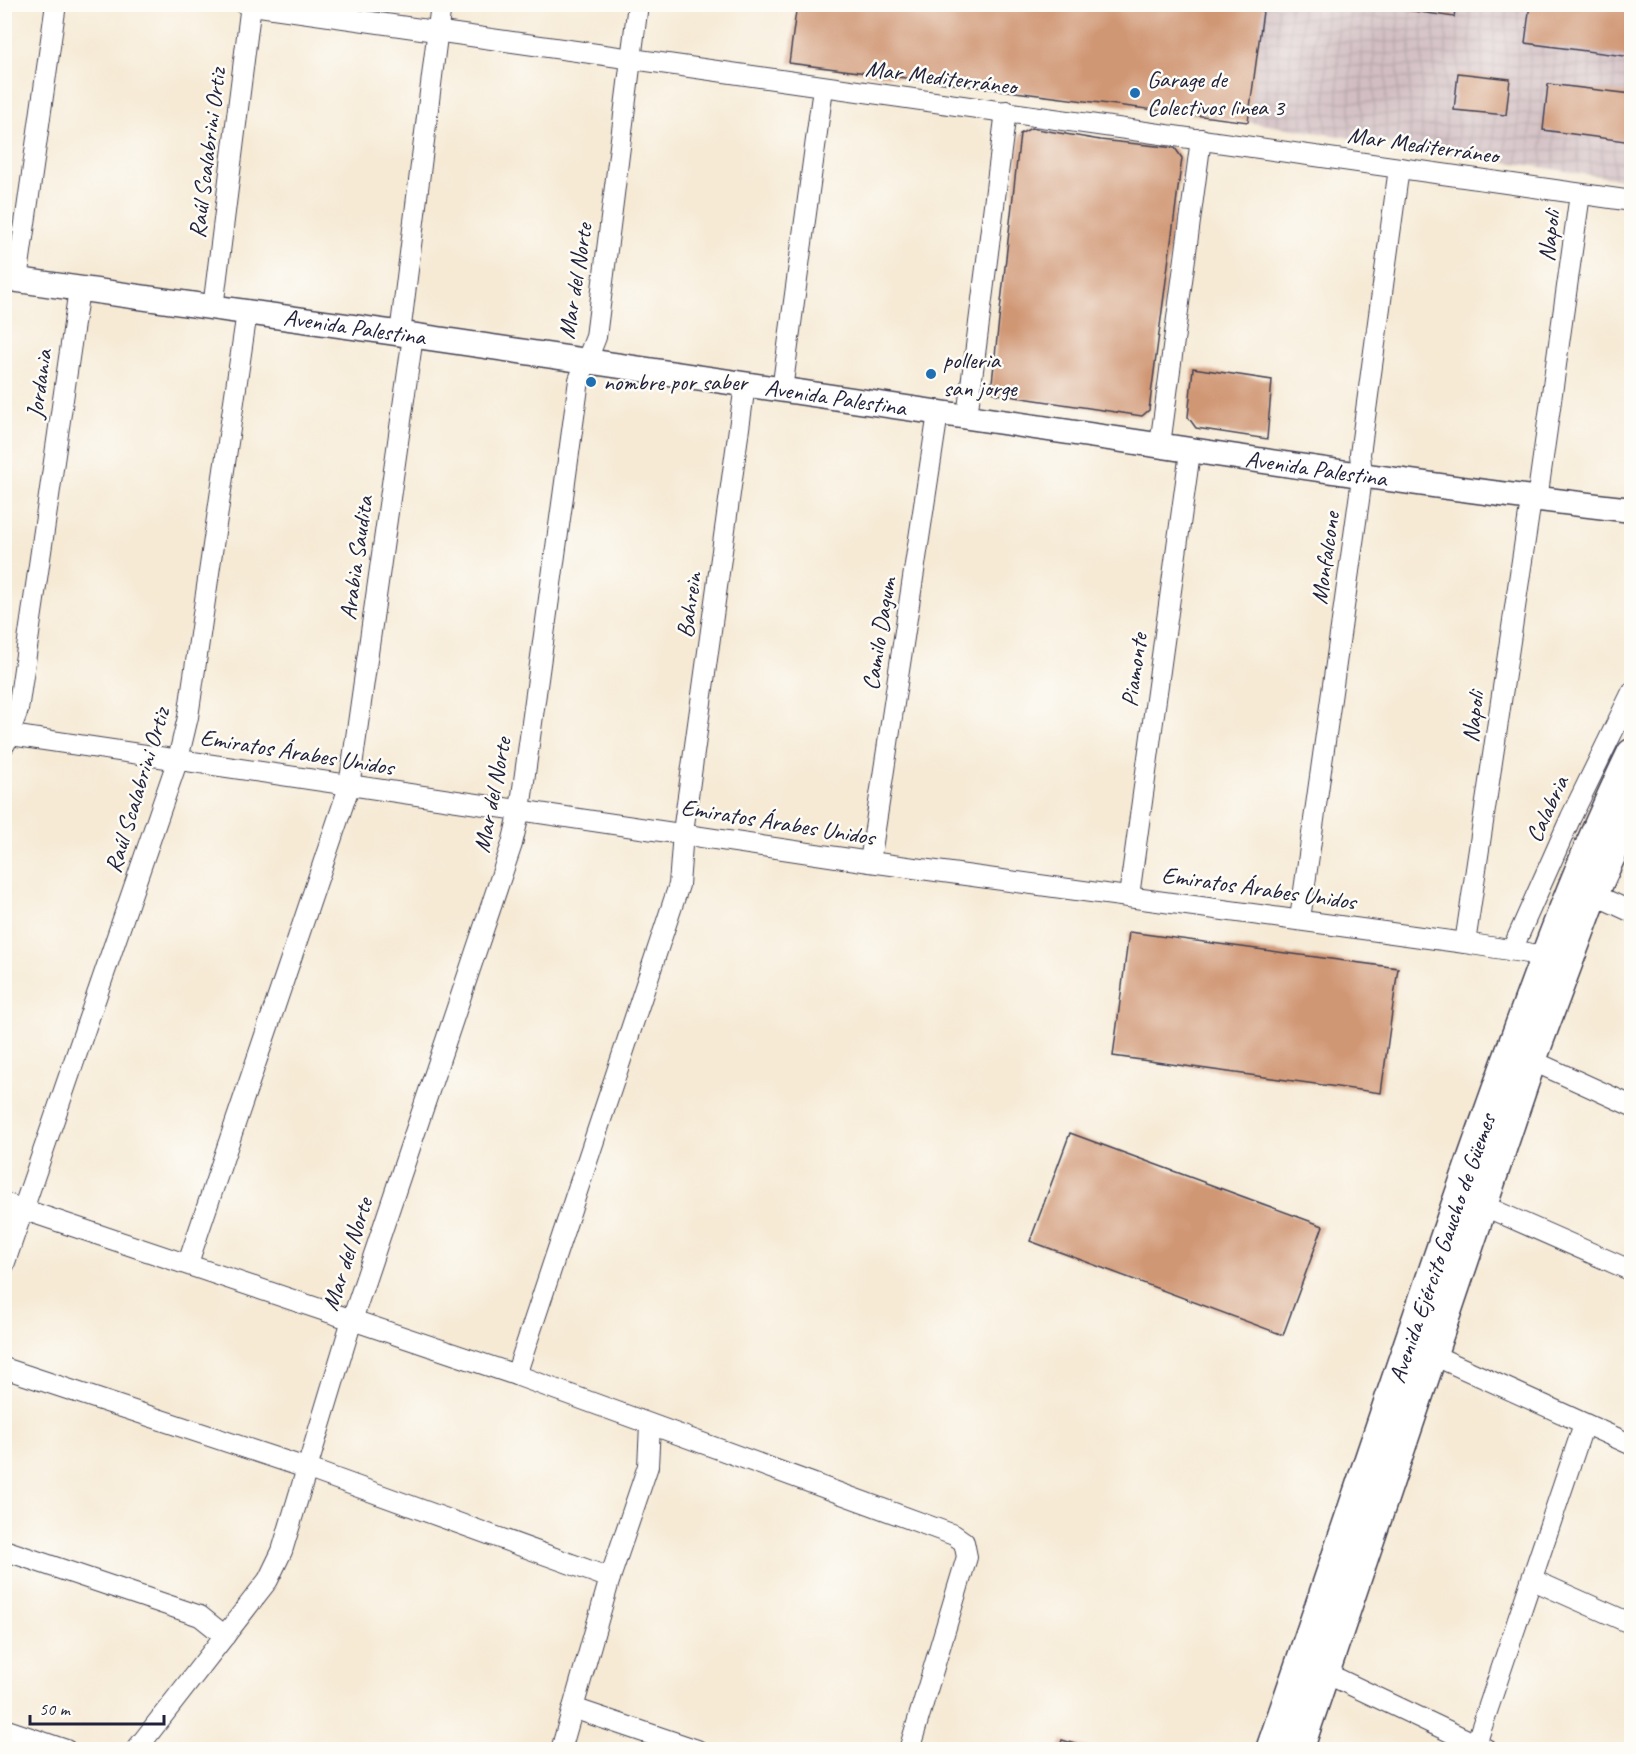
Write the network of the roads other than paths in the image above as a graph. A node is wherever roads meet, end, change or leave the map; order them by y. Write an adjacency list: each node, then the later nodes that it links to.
1 (56, 4): 13 (street)
2 (441, 4): 5 (street, Arabia Saudita)
3 (638, 4): 6 (street, Mar del Norte)
4 (249, 5): 5 (street, Mar Mediterráneo); 15 (street, Raúl Scalabrini Ortiz)
5 (437, 31): 6 (street, Mar Mediterráneo); 17 (street, Arabia Saudita)
6 (631, 61): 7 (street, Mar Mediterráneo); 18 (street, Mar del Norte)
7 (823, 88): 8 (street, Mar Mediterráneo); 20 (street)
8 (1006, 111): 9 (street, Mar Mediterráneo); 22 (street)
9 (1201, 139): 10 (street, Mar Mediterráneo); 23 (street)
10 (1399, 168): 11 (street, Mar Mediterráneo); 25 (street, Monfalcone)
11 (1580, 194): 12 (street, Mar Mediterráneo); 26 (street, Napoli)
12 (1632, 201)
13 (11, 279): 14 (street, Avenida Palestina)
14 (79, 289): 15 (street, Avenida Palestina); 29 (street, Jordania)
15 (213, 308): 16 (street, Avenida Palestina)
16 (247, 312): 17 (street, Avenida Palestina); 31 (street, Raúl Scalabrini Ortiz)
17 (406, 335): 18 (street, Avenida Palestina); 32 (street, Arabia Saudita)
18 (586, 361): 19 (street, Avenida Palestina); 34 (street, Mar del Norte)
19 (745, 385): 20 (street, Avenida Palestina); 35 (street, Bahrein)
20 (782, 390): 21 (street, Avenida Palestina)
21 (938, 413): 22 (street, Avenida Palestina); 36 (street, Camilo Dagum)
22 (967, 417): 23 (street, Avenida Palestina)
23 (1160, 446): 24 (street, Avenida Palestina)
24 (1191, 452): 25 (street, Avenida Palestina); 38 (street, Piamonte)
25 (1362, 475): 26 (street, Avenida Palestina); 40 (street, Monfalcone)
26 (1534, 500): 27 (street, Avenida Palestina); 41 (street, Napoli)
27 (1632, 510)
28 (1632, 692): 42 (street, Calabria)
29 (6, 738): 31 (street, Emiratos Árabes Unidos)
30 (1632, 754): 43 (main road, Avenida Ejército Gaucho de Güemes)
31 (178, 759): 32 (street, Emiratos Árabes Unidos); 48 (street, Raúl Scalabrini Ortiz)
32 (349, 787): 34 (street, Emiratos Árabes Unidos); 49 (street, Arabia Saudita)
33 (1632, 807): 37 (main road, Avenida Ejército Gaucho de Güemes)
34 (520, 810): 35 (street, Emiratos Árabes Unidos); 52 (street, Mar del Norte)
35 (683, 832): 36 (street, Emiratos Árabes Unidos); 55 (street, Bahrein)
36 (870, 862): 38 (street, Emiratos Árabes Unidos)
37 (1593, 894): 39 (street); 44 (main road, Avenida Ejército Gaucho de Güemes)
38 (1129, 896): 40 (street, Emiratos Árabes Unidos)
39 (1632, 912)
40 (1300, 919): 41 (street, Emiratos Árabes Unidos)
41 (1465, 943): 42 (street, Emiratos Árabes Unidos)
42 (1512, 950): 43 (street, Emiratos Árabes Unidos)
43 (1543, 961): 65 (main road, Avenida Ejército Gaucho de Güemes)
44 (1531, 1060): 45 (street); 47 (main road, Avenida Ejército Gaucho de Güemes)
45 (1632, 1106)
46 (4, 1203): 48 (street)
47 (1482, 1205): 51 (street); 53 (main road, Avenida Ejército Gaucho de Güemes)
48 (23, 1210): 49 (street); 50 (street, Raúl Scalabrini Ortiz)
49 (188, 1263): 52 (street)
50 (4, 1265)
51 (1632, 1271)
52 (352, 1320): 55 (street); 59 (street, Mar del Norte)
53 (1431, 1354): 56 (street); 65 (main road, Avenida Ejército Gaucho de Güemes)
54 (4, 1368): 59 (street)
55 (516, 1376): 57 (street)
56 (1584, 1424): 58 (street); 62 (street)
57 (650, 1426): 61 (street); 73 (street)
58 (1632, 1445)
59 (306, 1468): 61 (street); 64 (street, Mar del Norte)
60 (4, 1550): 64 (street)
61 (610, 1578): 66 (street)
62 (1533, 1580): 63 (street); 68 (street)
63 (1632, 1624)
64 (225, 1636): 70 (street, Mar del Norte)
65 (1313, 1667): 68 (street); 74 (main road, Avenida Ejército Gaucho de Güemes); 75 (main road, Avenida Ejército Gaucho de Güemes)
66 (573, 1708): 71 (street); 72 (street)
67 (4, 1729): 69 (street)
68 (1482, 1747)
69 (66, 1749)
70 (136, 1749)
71 (561, 1749)
72 (697, 1749)
73 (909, 1749)
74 (1271, 1749)
75 (1298, 1749)

